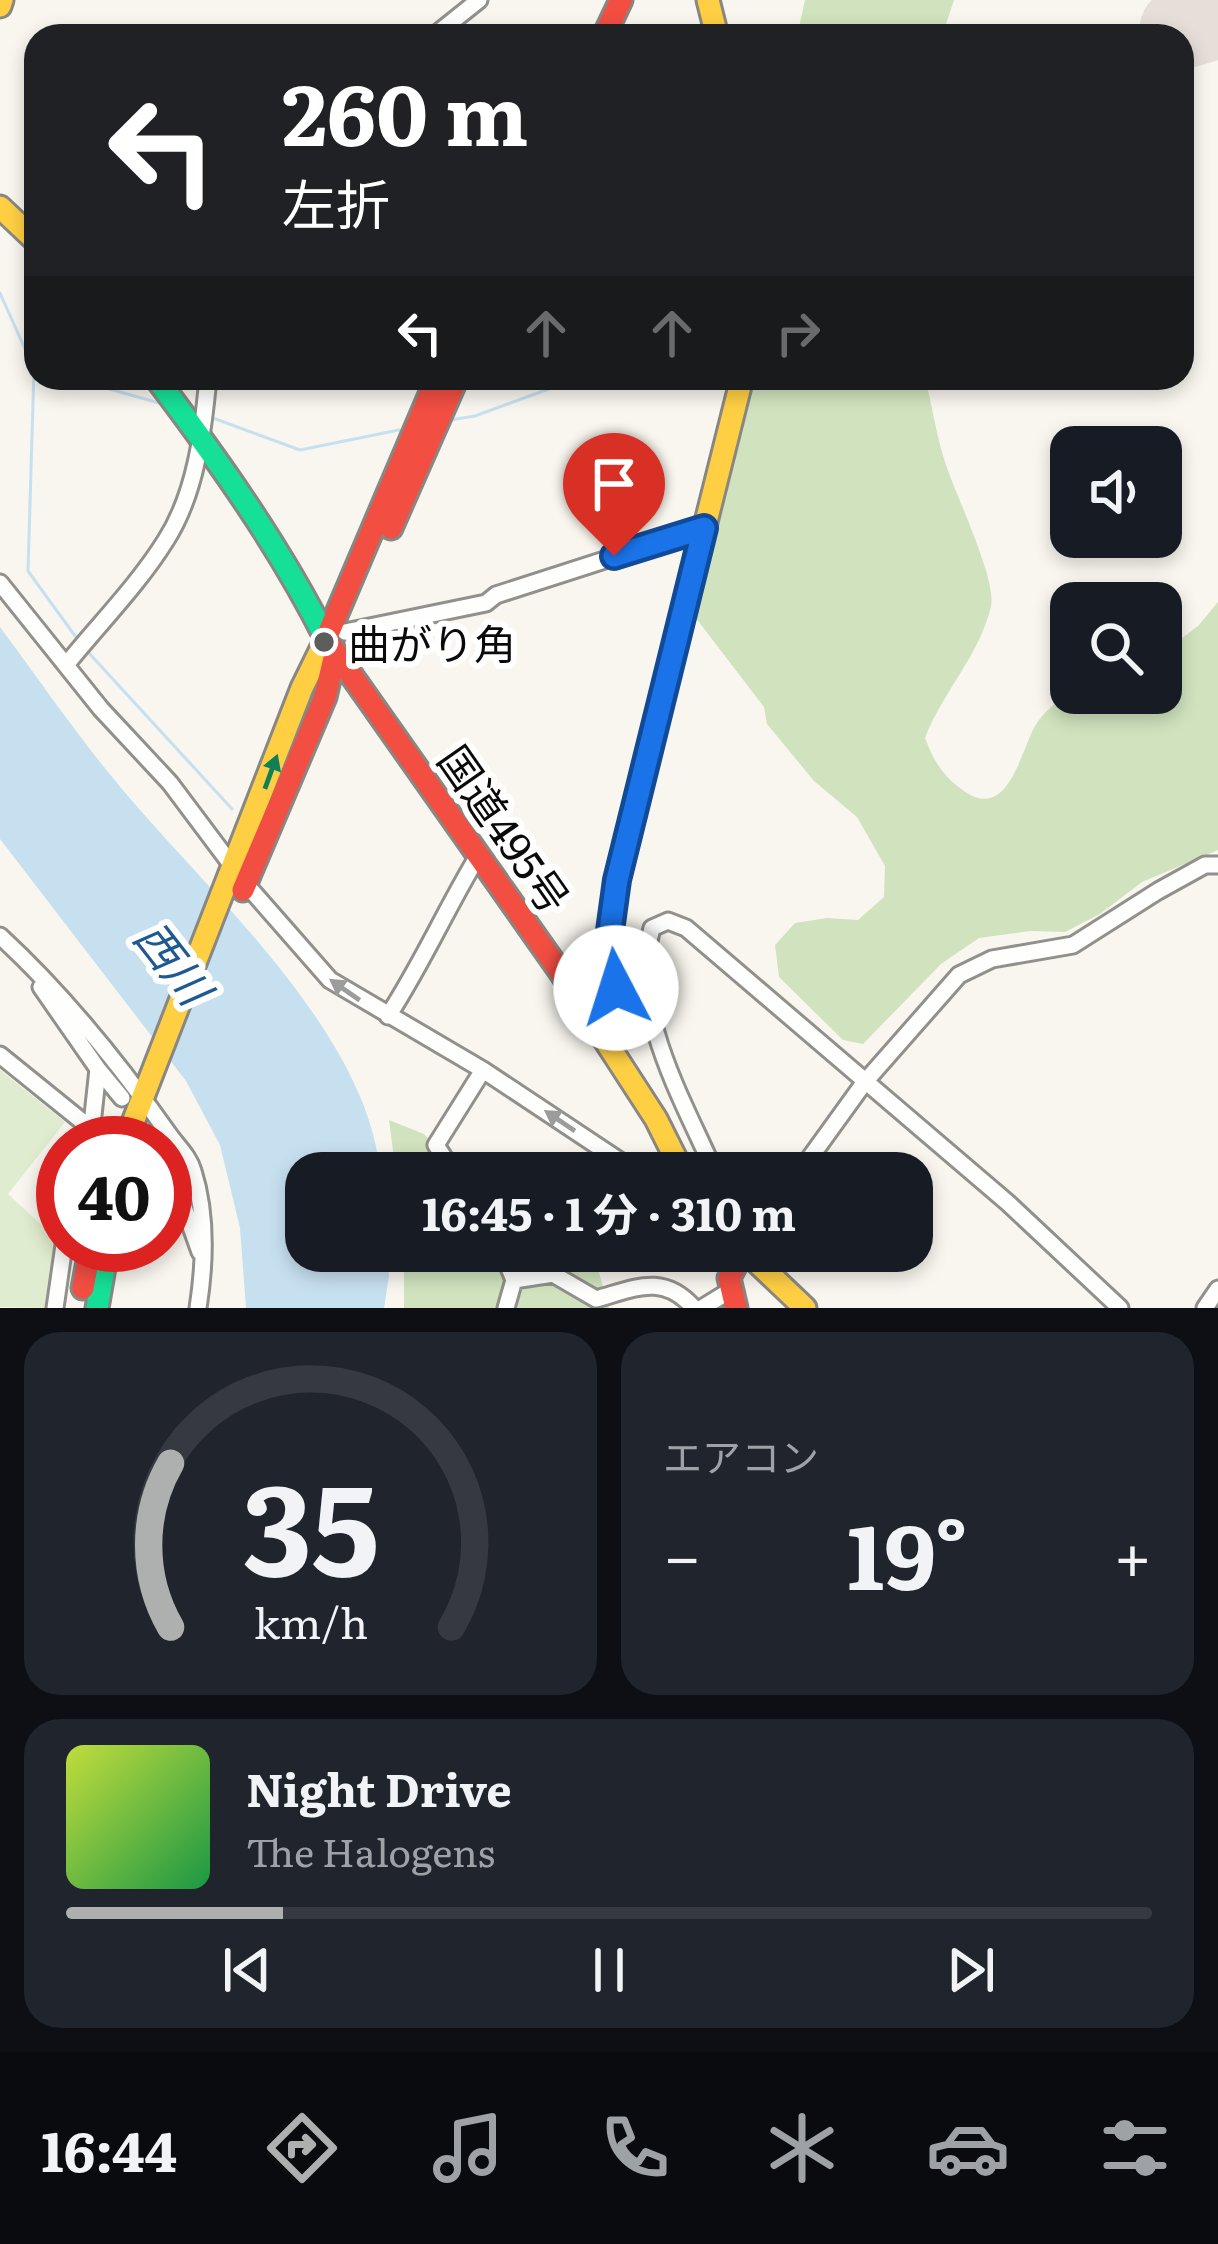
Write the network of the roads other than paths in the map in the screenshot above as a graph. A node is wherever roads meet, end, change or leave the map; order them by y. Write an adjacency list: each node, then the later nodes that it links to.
1 (478, 0): 2 (street)
2 (449, 24)
3 (0, 206): 4 (main road)
4 (24, 229)
5 (165, 390): 11 (main road, 国道495号)
6 (207, 390): 11 (street)
7 (435, 390): 10 (main road)
8 (447, 390): 10 (main road)
9 (739, 390): 12 (main road)
10 (433, 406): 14 (main road)
11 (202, 439): 14 (main road, 国道495号); 15 (street)
12 (704, 528): 14 (street); 22 (main road)
13 (0, 583): 15 (street)
14 (335, 642): 16 (main road, 国道495号); 18 (main road)
15 (66, 664): 18 (street)
16 (478, 856): 21 (street); 22 (main road, 国道495号)
17 (1218, 865): 26 (street)
18 (237, 883): 21 (street, one-way to 18); 27 (main road)
19 (0, 936): 20 (street)
20 (15, 950): 24 (street); 27 (street)
21 (388, 1016): 25 (street)
22 (597, 1023): 34 (main road, 国道495号)
23 (0, 1055): 28 (street)
24 (98, 1069): 27 (street); 29 (street)
25 (483, 1070): 32 (street); 33 (street, one-way to 25)
26 (864, 1083): 35 (street); 36 (street); 56 (street)
27 (145, 1099): 30 (main road); 31 (main road); 38 (street)
28 (68, 1116)
29 (94, 1116)
30 (137, 1116)
31 (144, 1116)
32 (440, 1152)
33 (606, 1152)
34 (672, 1152)
35 (706, 1152)
36 (815, 1152)
37 (192, 1227): 38 (street)
38 (203, 1257): 51 (street)
39 (61, 1272): 48 (street)
40 (87, 1272): 49 (main road)
41 (104, 1272): 50 (main road)
42 (511, 1272): 44 (street)
43 (766, 1272): 55 (main road)
44 (514, 1280): 45 (street); 52 (street)
45 (642, 1288): 53 (street); 54 (street)
46 (1218, 1289): 57 (street)
47 (732, 1300): 54 (street)
48 (56, 1308)
49 (81, 1308)
50 (98, 1308)
51 (198, 1308)
52 (506, 1308)
53 (630, 1308)
54 (698, 1308)
55 (805, 1308)
56 (1120, 1308)
57 (1205, 1308)

